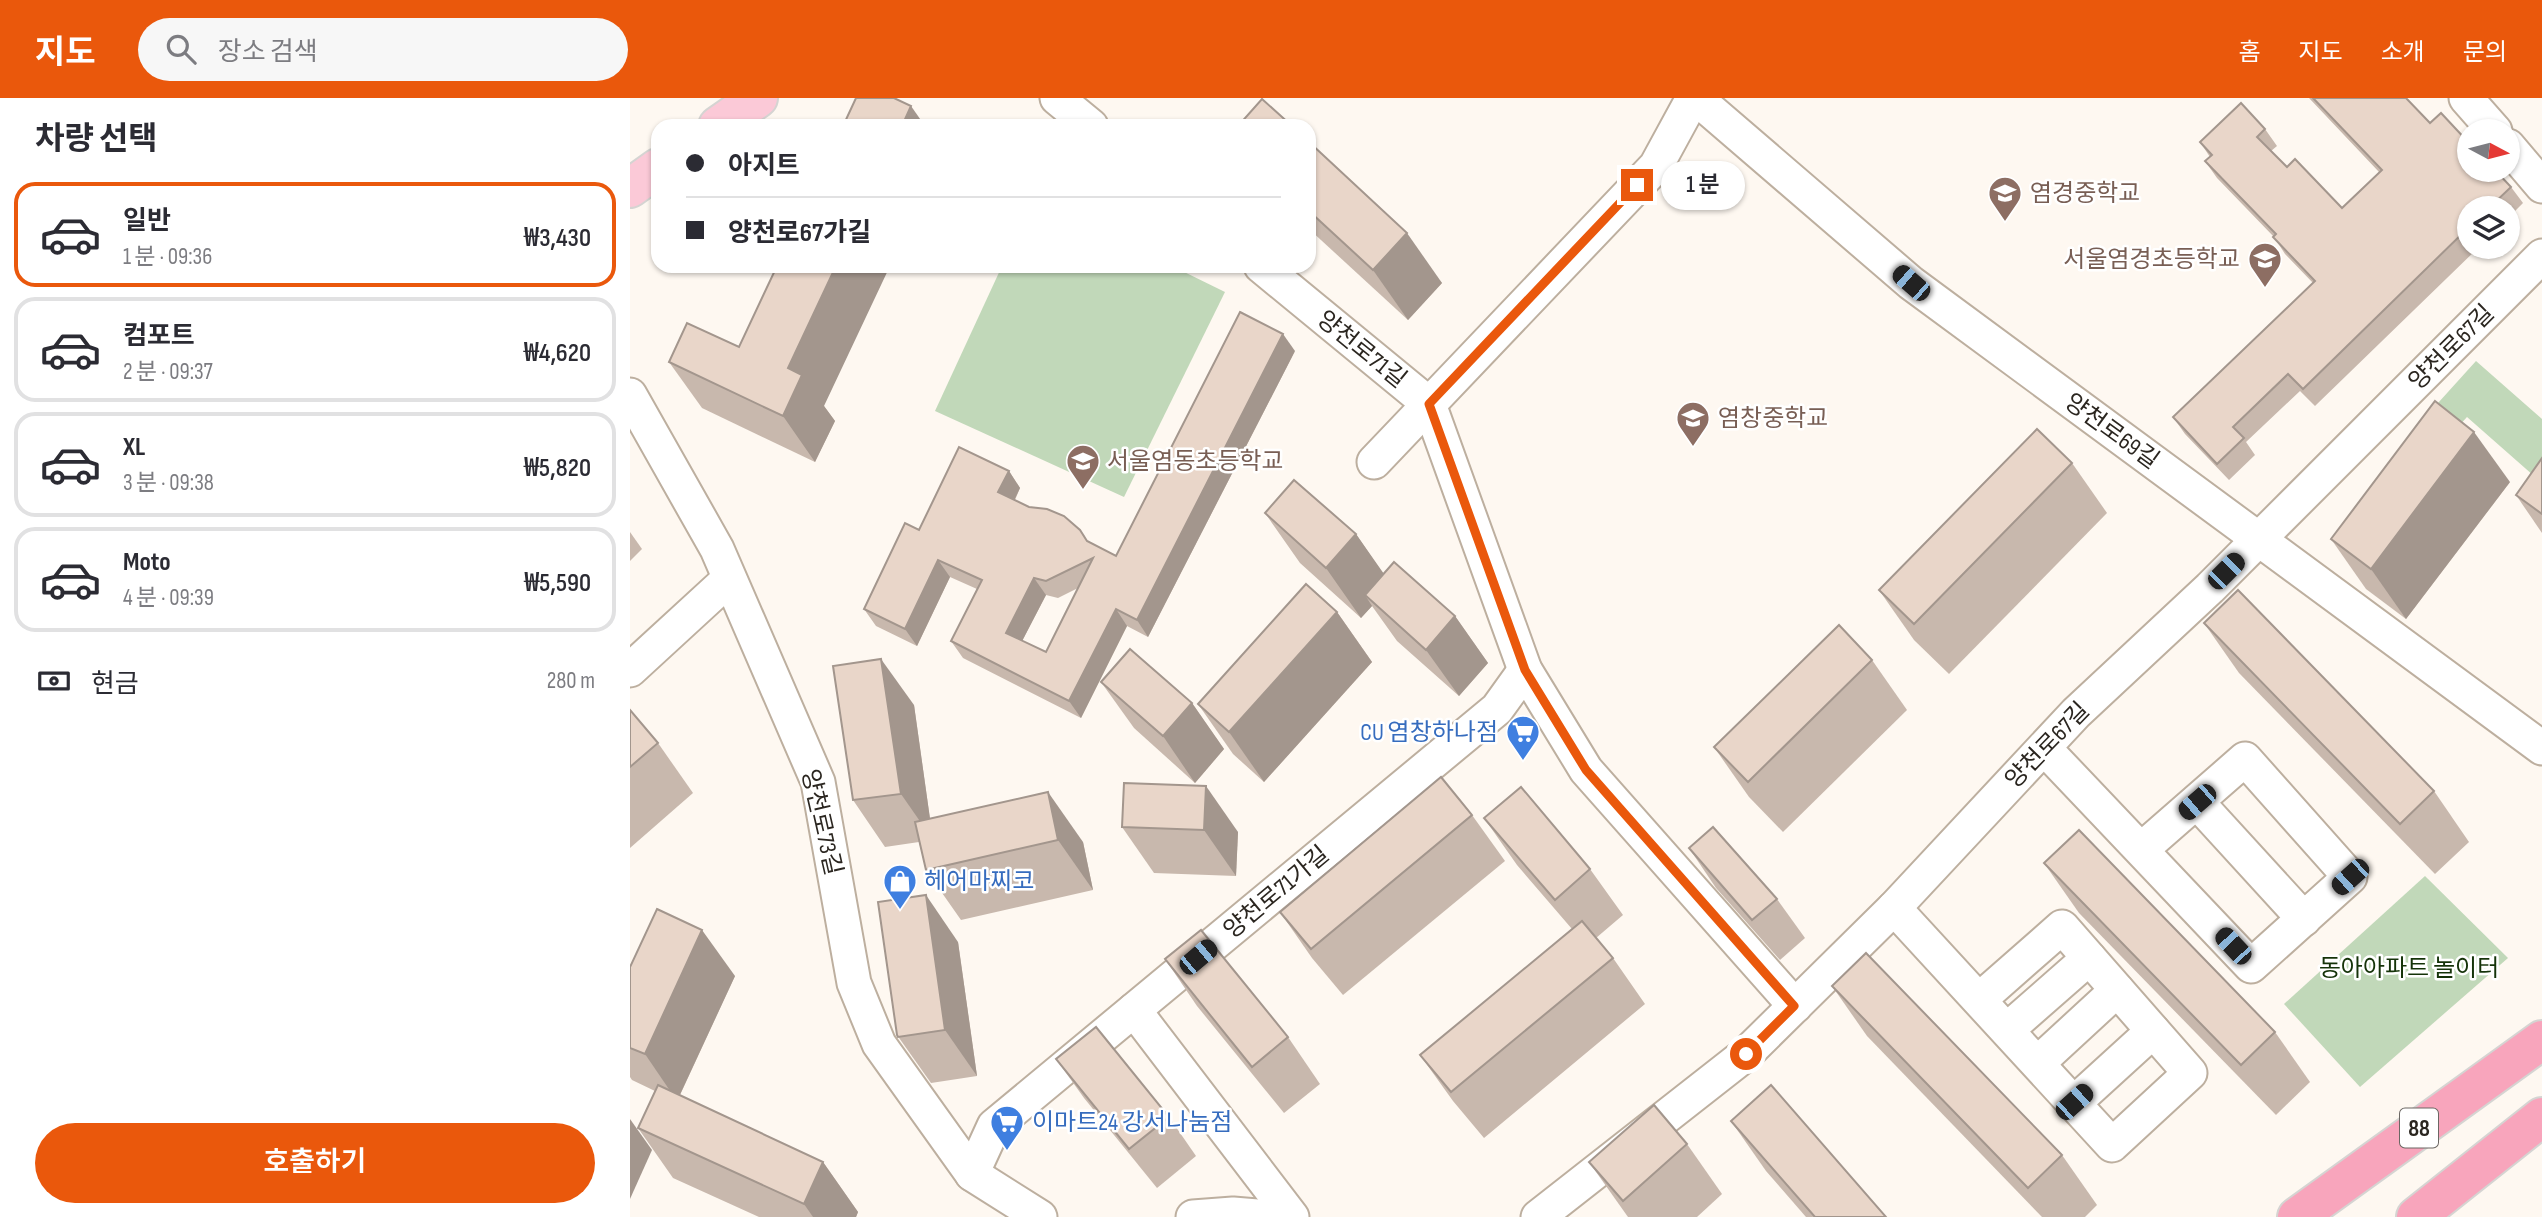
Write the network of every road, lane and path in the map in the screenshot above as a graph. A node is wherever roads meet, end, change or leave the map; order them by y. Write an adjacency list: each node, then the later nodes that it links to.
1 (758, 98): 5 (main road)
2 (1056, 98): 6 (street)
3 (1694, 98): 15 (street); 17 (street, 양천로69길)
4 (2466, 98): 7 (street)
5 (728, 119)
6 (1082, 119)
7 (2484, 119)
8 (2520, 160): 10 (street)
9 (651, 173): 11 (main road)
10 (2542, 186)
11 (630, 188)
12 (2542, 256): 17 (street, 양천로67길)
13 (1270, 273): 15 (street, 양천로71길)
14 (630, 395): 18 (street, 양천로73길)
15 (1429, 404): 16 (street); 20 (street, 양천로71길)
16 (1374, 462)
17 (2259, 538): 21 (street, 양천로67길); 22 (street, 양천로69길)
18 (730, 579): 19 (street); 38 (street, 양천로73길)
19 (630, 670)
20 (1525, 670): 30 (street, 양천로71길); 31 (street, 양천로71가길)
21 (2044, 748): 24 (street); 25 (street, 양천로67길)
22 (2542, 748)
23 (2197, 802): 24 (street); 26 (street); 26 (street)
24 (2142, 849): 26 (street)
25 (1894, 908): 29 (street); 30 (street, 양천로67길)
26 (2304, 919)
27 (2089, 958): 28 (street); 29 (street); 32 (street)
28 (2118, 990): 33 (street); 35 (street)
29 (1979, 1000): 32 (street)
30 (1794, 1006): 43 (street, 양천로67길)
31 (1134, 1010): 38 (street, 양천로71가길); 42 (street)
32 (2007, 1030): 35 (street)
33 (2153, 1031): 36 (street); 36 (street)
34 (2542, 1040): 44 (highway, 88)
35 (2038, 1063): 36 (street)
36 (2074, 1102)
37 (2542, 1117): 45 (highway)
38 (972, 1174): 39 (street, 양천로73길)
39 (1040, 1217)
40 (1193, 1217): 41 (street)
41 (1269, 1217)
42 (1292, 1217)
43 (1538, 1217)
44 (2297, 1217)
45 (2416, 1217)

